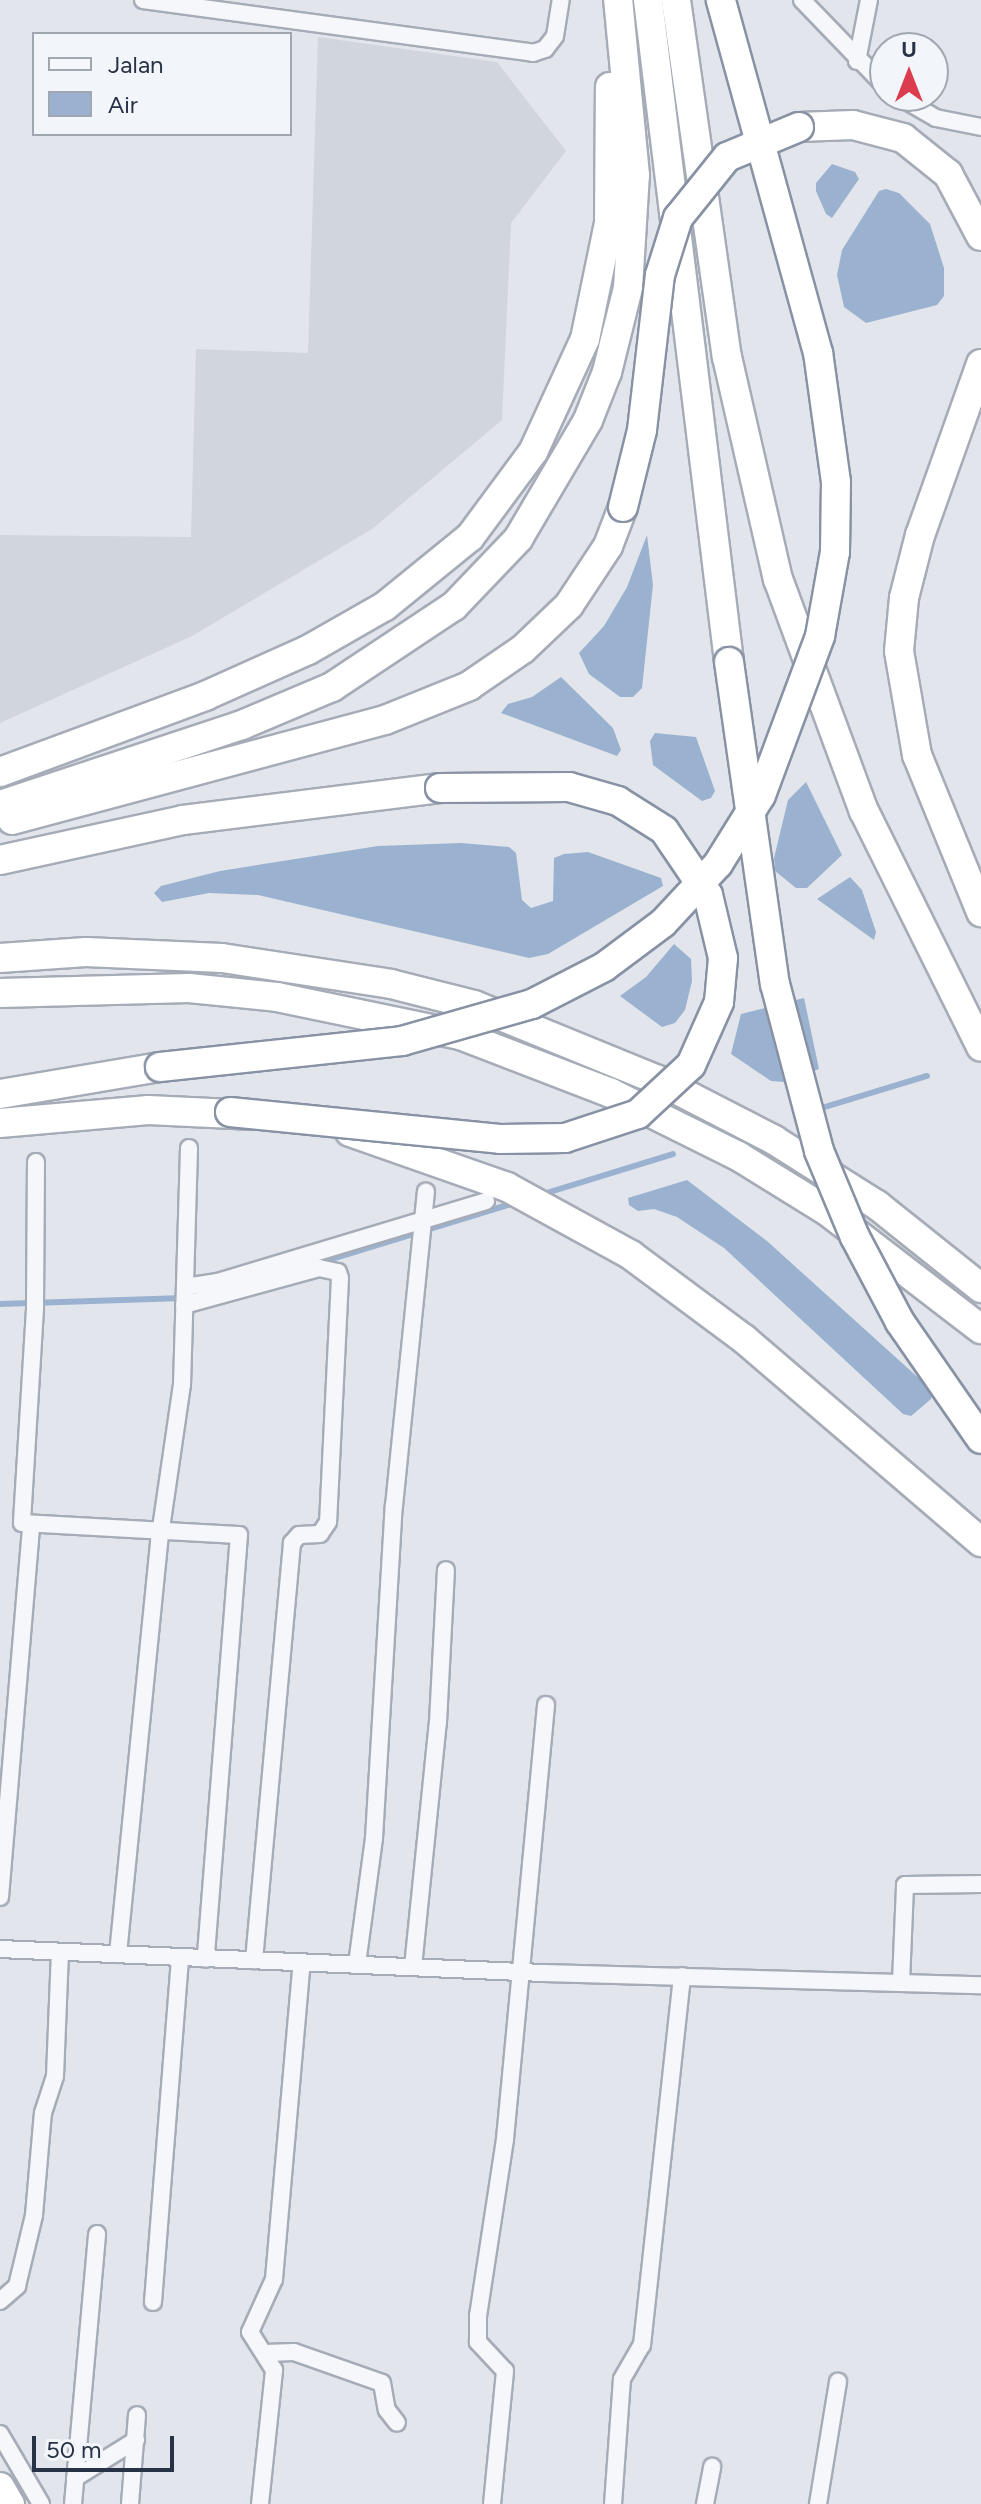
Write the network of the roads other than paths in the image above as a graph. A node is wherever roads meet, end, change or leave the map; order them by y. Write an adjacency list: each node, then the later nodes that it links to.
1 (143, 0): 2 (street)
2 (561, 0)
3 (603, 0): 16 (highway)
4 (618, 0): 17 (highway)
5 (648, 0): 37 (highway, bridge)
6 (676, 0): 23 (highway)
7 (721, 0): 24 (highway, bridge)
8 (802, 0): 10 (street)
9 (869, 0): 10 (street)
10 (857, 61): 11 (street)
11 (869, 72)
12 (926, 112): 13 (street)
13 (981, 127)
14 (981, 236): 18 (highway, bridge)
15 (981, 364): 20 (highway)
16 (0, 772)
17 (0, 805)
18 (0, 823)
19 (0, 860): 27 (highway, bridge)
20 (981, 912)
21 (0, 958): 34 (highway)
22 (0, 993): 36 (highway)
23 (981, 1047)
24 (160, 1067): 25 (highway); 26 (highway)
25 (0, 1078)
26 (0, 1094)
27 (230, 1112): 28 (highway); 40 (highway, bridge)
28 (0, 1123)
29 (189, 1148): 35 (street)
30 (36, 1162): 38 (street)
31 (426, 1192): 33 (street)
32 (486, 1201): 33 (street)
33 (423, 1229): 35 (street); 52 (street)
34 (981, 1288)
35 (184, 1296): 39 (street); 50 (street)
36 (981, 1329)
37 (981, 1439)
38 (31, 1526): 39 (street); 44 (street)
39 (162, 1529): 47 (street); 49 (street)
40 (981, 1542)
41 (446, 1570): 53 (street)
42 (546, 1705): 54 (street)
43 (981, 1884): 56 (street)
44 (0, 1897)
45 (0, 1949): 46 (street)
46 (60, 1952): 47 (street); 59 (street)
47 (118, 1954): 48 (street)
48 (180, 1959): 49 (street); 60 (street)
49 (206, 1959): 50 (street)
50 (254, 1960): 51 (street)
51 (302, 1962): 52 (street); 61 (street)
52 (357, 1964): 53 (street)
53 (413, 1967): 54 (street)
54 (518, 1971): 55 (street); 75 (street)
55 (682, 1976): 56 (street); 76 (street)
56 (901, 1982): 57 (street)
57 (981, 1985)
58 (97, 2234): 68 (street)
59 (0, 2301)
60 (153, 2302)
61 (266, 2353): 64 (street); 74 (street)
62 (838, 2382): 78 (street)
63 (137, 2415): 66 (street)
64 (397, 2423)
65 (0, 2434): 71 (street)
66 (136, 2440): 68 (street); 73 (street)
67 (712, 2467): 77 (street)
68 (75, 2478): 72 (street)
69 (0, 2487): 70 (highway)
70 (10, 2504)
71 (41, 2504)
72 (73, 2504)
73 (130, 2504)
74 (260, 2504)
75 (492, 2504)
76 (613, 2504)
77 (705, 2504)
78 (818, 2504)

